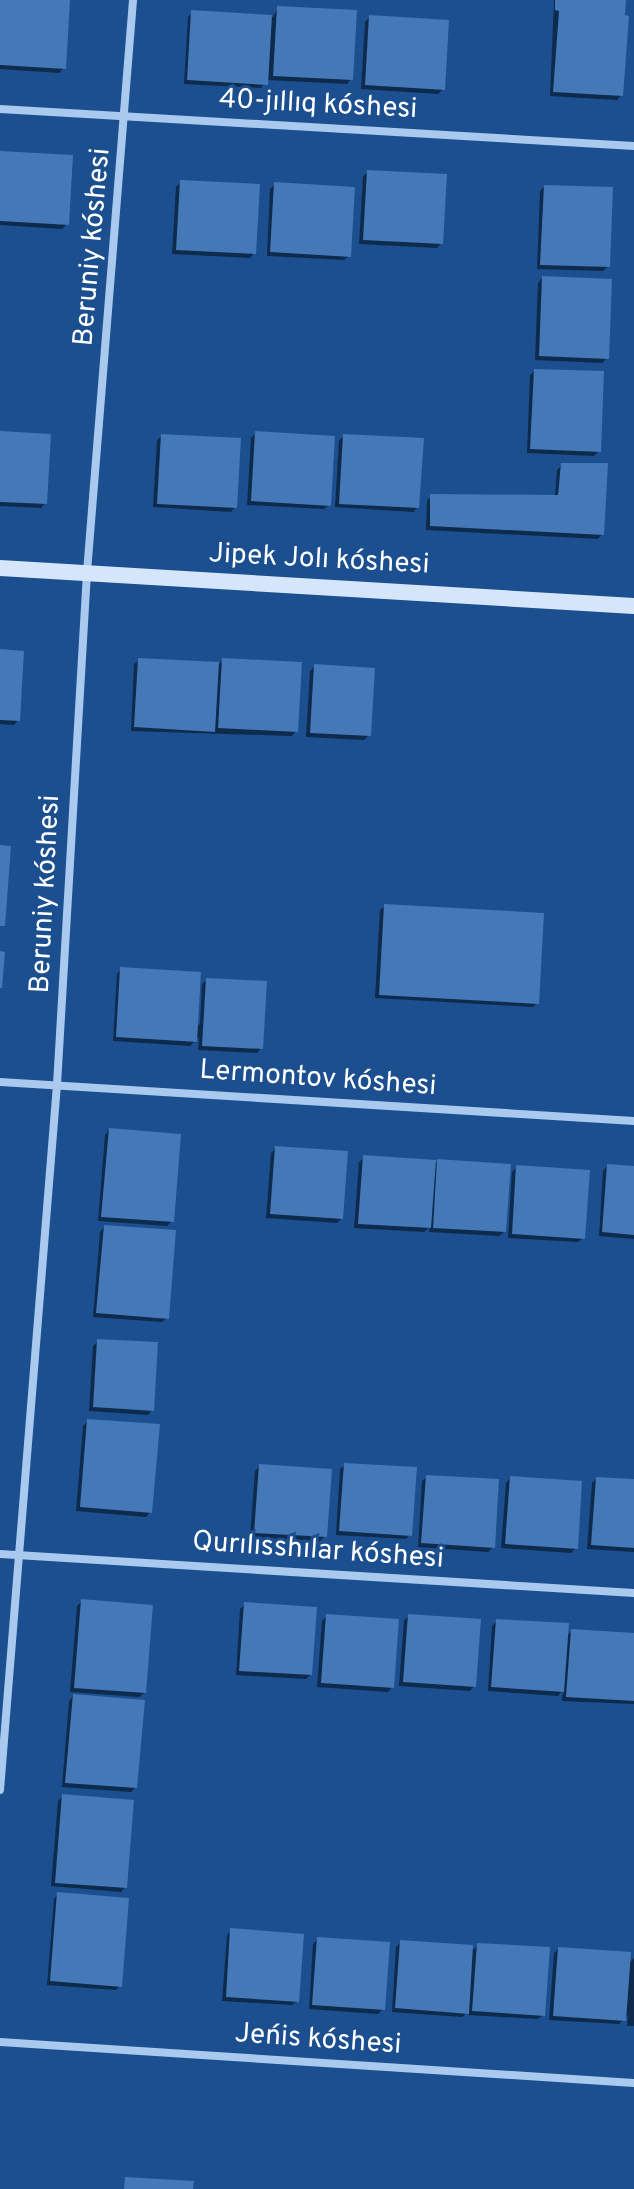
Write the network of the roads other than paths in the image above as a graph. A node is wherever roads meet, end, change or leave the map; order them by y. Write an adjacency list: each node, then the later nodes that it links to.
1 (133, 0): 3 (street, Beruniy kóshesi)
2 (0, 109): 3 (street, 40-jıllıq kóshesi)
3 (126, 116): 4 (street, 40-jıllıq kóshesi); 6 (street, Beruniy kóshesi)
4 (634, 146)
5 (0, 568): 6 (street, Jipek Jolı kóshesi)
6 (87, 572): 7 (street, Jipek Jolı kóshesi); 9 (street, Beruniy kóshesi)
7 (634, 606)
8 (0, 1082): 9 (street, Lermontov kóshesi)
9 (57, 1085): 10 (street, Lermontov kóshesi); 12 (street, Beruniy kóshesi)
10 (634, 1121)
11 (0, 1554): 12 (street, Qurılısshılar kóshesi)
12 (17, 1555): 13 (street, Qurılısshılar kóshesi); 14 (street, Beruniy kóshesi)
13 (634, 1593)
14 (0, 1790)
15 (0, 2042): 16 (street, Jeńis kóshesi)
16 (634, 2083)

